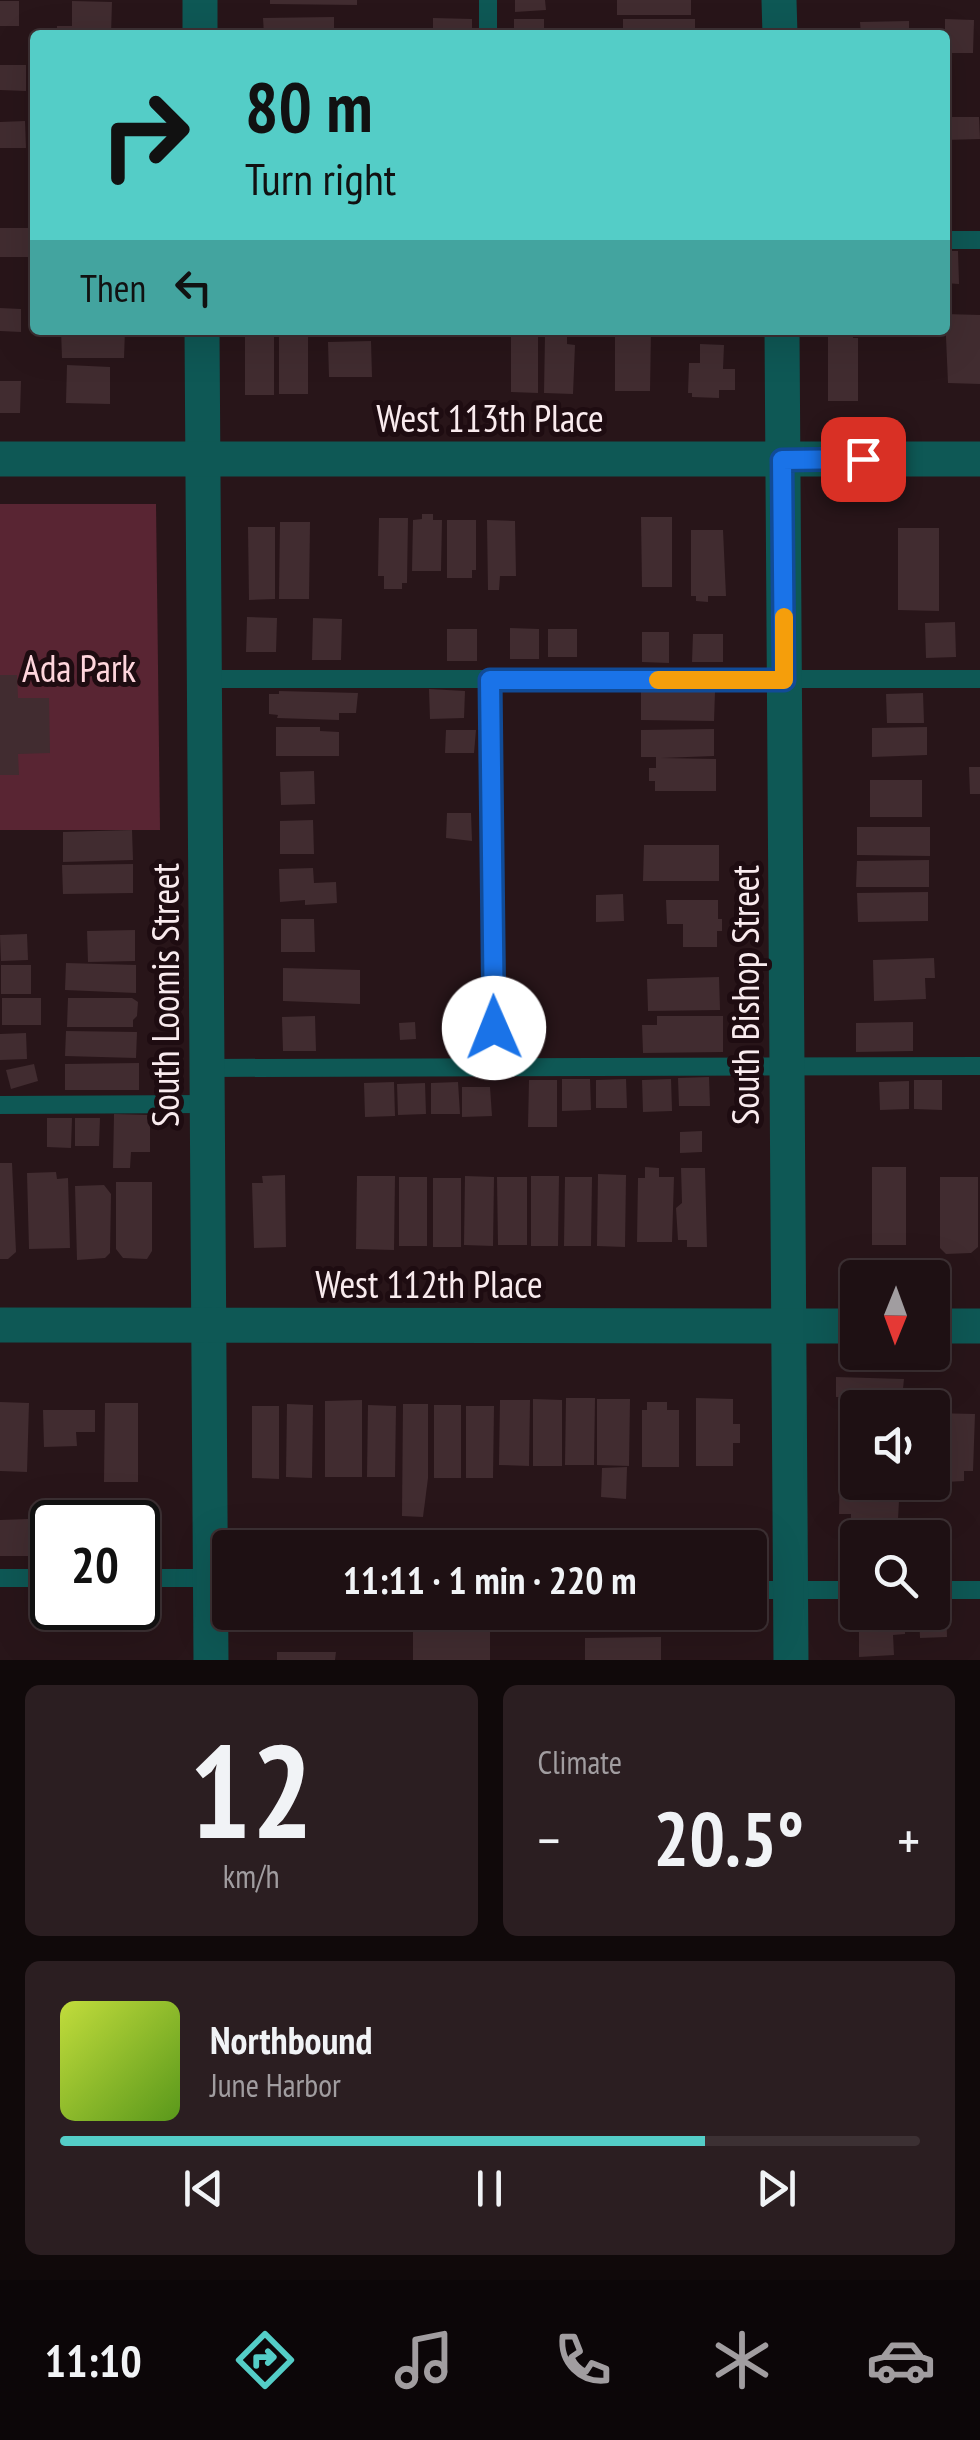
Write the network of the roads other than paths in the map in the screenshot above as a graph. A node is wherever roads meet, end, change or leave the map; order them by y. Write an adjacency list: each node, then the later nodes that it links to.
1 (200, 0): 4 (street)
2 (488, 0): 5 (lane)
3 (779, 0): 6 (street)
4 (200, 30)
5 (488, 30)
6 (780, 30)
7 (950, 240): 8 (lane)
8 (980, 240)
9 (202, 335): 13 (street, South Loomis Street)
10 (782, 335): 14 (street, South Bishop Street)
11 (980, 459): 14 (street, West 113th Place)
12 (0, 460): 13 (street, West 113th Place)
13 (203, 460): 14 (street, West 113th Place); 15 (street, South Loomis Street)
14 (782, 460): 18 (street, South Bishop Street)
15 (204, 679): 17 (lane); 22 (street, South Loomis Street)
16 (980, 679): 18 (lane)
17 (490, 680): 18 (lane); 21 (lane)
18 (784, 680): 19 (street, South Bishop Street)
19 (787, 1066): 20 (lane); 21 (lane); 27 (street, South Bishop Street)
20 (980, 1066)
21 (495, 1067): 22 (lane)
22 (207, 1068): 23 (street, South Loomis Street)
23 (207, 1104): 24 (lane); 26 (street, South Loomis Street)
24 (0, 1106)
25 (0, 1325): 26 (street, West 112th Place)
26 (208, 1325): 27 (street, West 112th Place); 31 (street, South Loomis Street)
27 (789, 1326): 28 (street, West 112th Place); 37 (street, South Bishop Street)
28 (840, 1326)
29 (950, 1326): 30 (street)
30 (980, 1326)
31 (215, 1530)
32 (0, 1578): 33 (lane)
33 (30, 1578)
34 (160, 1581): 35 (lane)
35 (212, 1586)
36 (767, 1590): 37 (lane)
37 (790, 1590): 38 (lane); 43 (street, South Bishop Street)
38 (840, 1590)
39 (950, 1590): 40 (lane)
40 (980, 1590)
41 (213, 1630): 42 (street, South Loomis Street)
42 (210, 1660)
43 (791, 1660)

